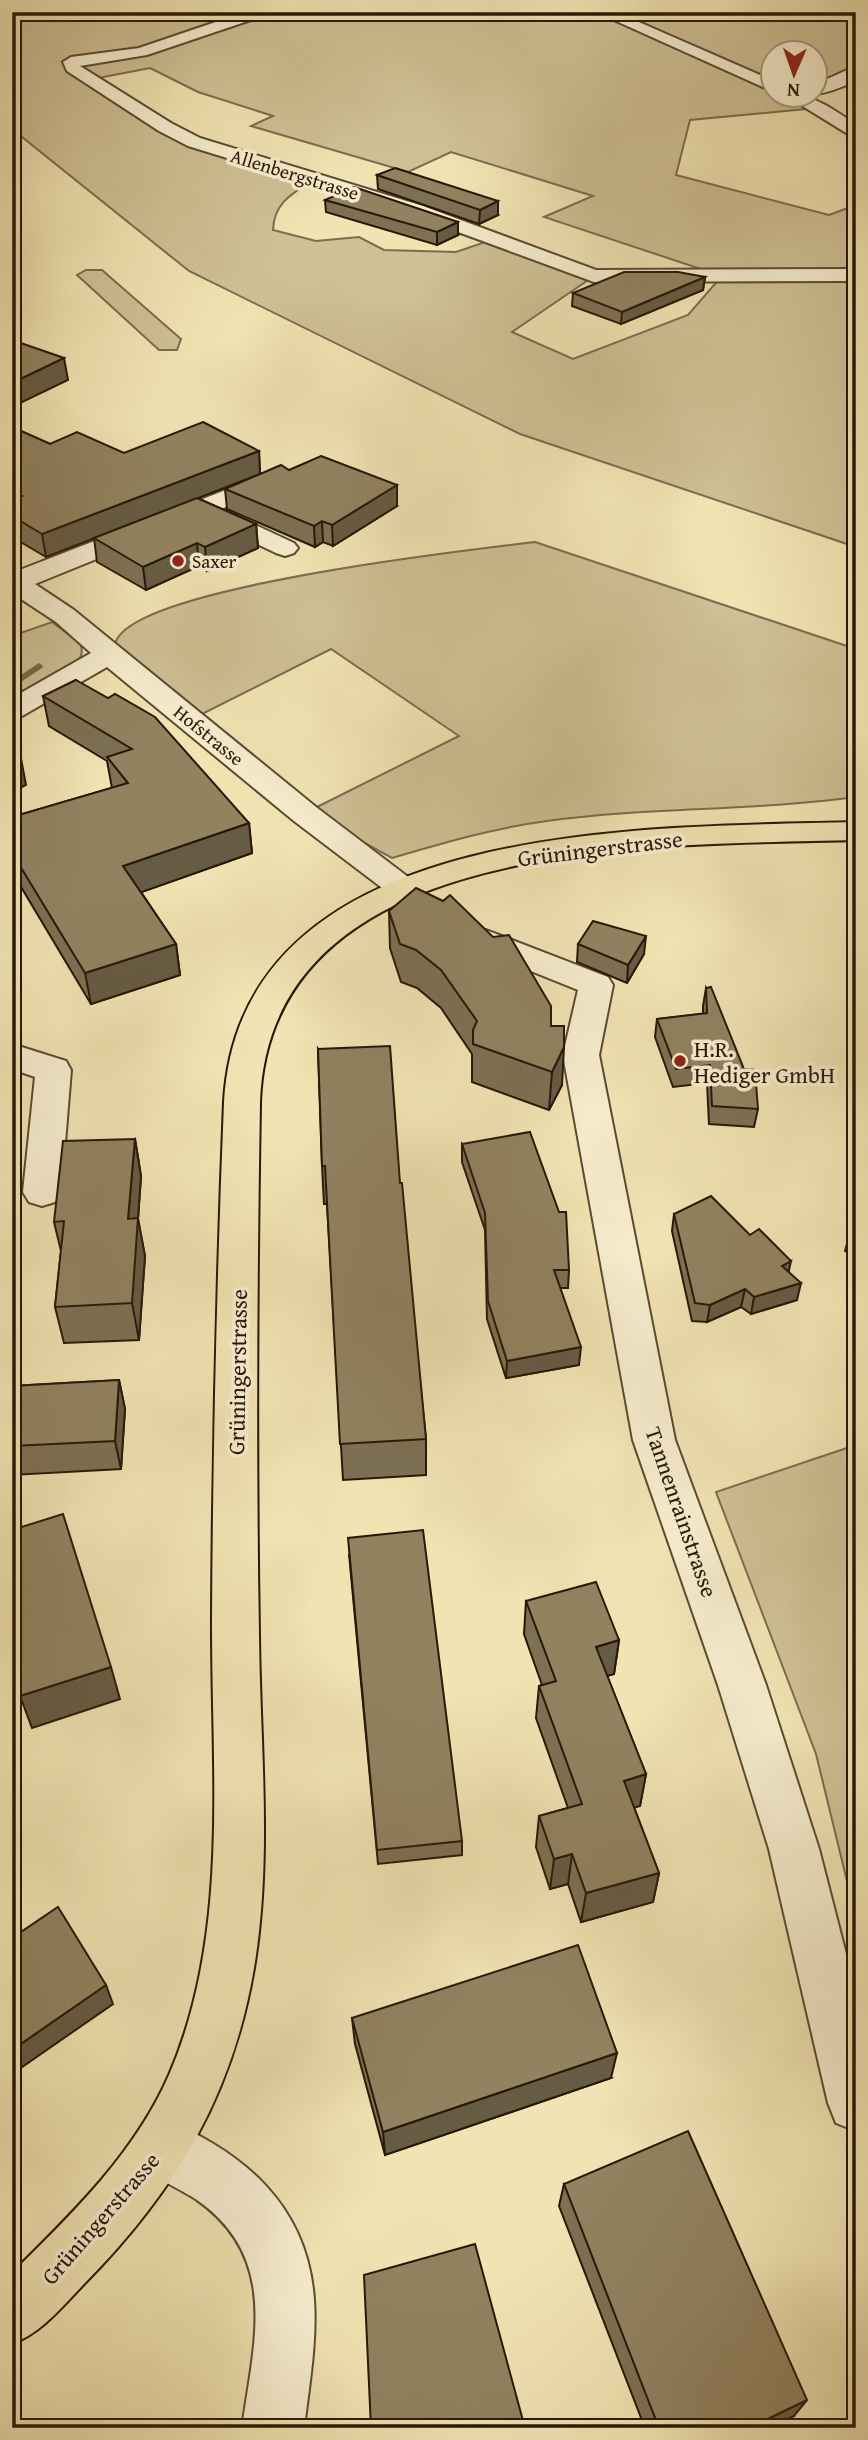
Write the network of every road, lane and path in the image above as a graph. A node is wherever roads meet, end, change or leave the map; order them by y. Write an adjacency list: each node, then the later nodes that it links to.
1 (261, 12): 8 (street, Allenbergstrasse)
2 (603, 12): 4 (street)
3 (856, 71): 5 (street)
4 (760, 81)
5 (830, 85)
6 (816, 108): 7 (street)
7 (856, 134)
8 (856, 275)
9 (272, 478): 10 (street)
10 (198, 508): 11 (street); 12 (street)
11 (285, 548)
12 (14, 582): 13 (street, Hofstrasse)
13 (109, 654): 14 (street); 16 (street, Hofstrasse)
14 (12, 710)
15 (856, 831): 16 (main road, Grüningerstrasse)
16 (405, 890): 21 (main road, Grüningerstrasse)
17 (486, 941): 20 (street, Tannenrainstrasse)
18 (12, 1056): 19 (street)
19 (42, 1192)
20 (856, 2103)
21 (162, 2146): 22 (main road, Grüningerstrasse); 23 (street)
22 (12, 2314)
23 (273, 2428)

